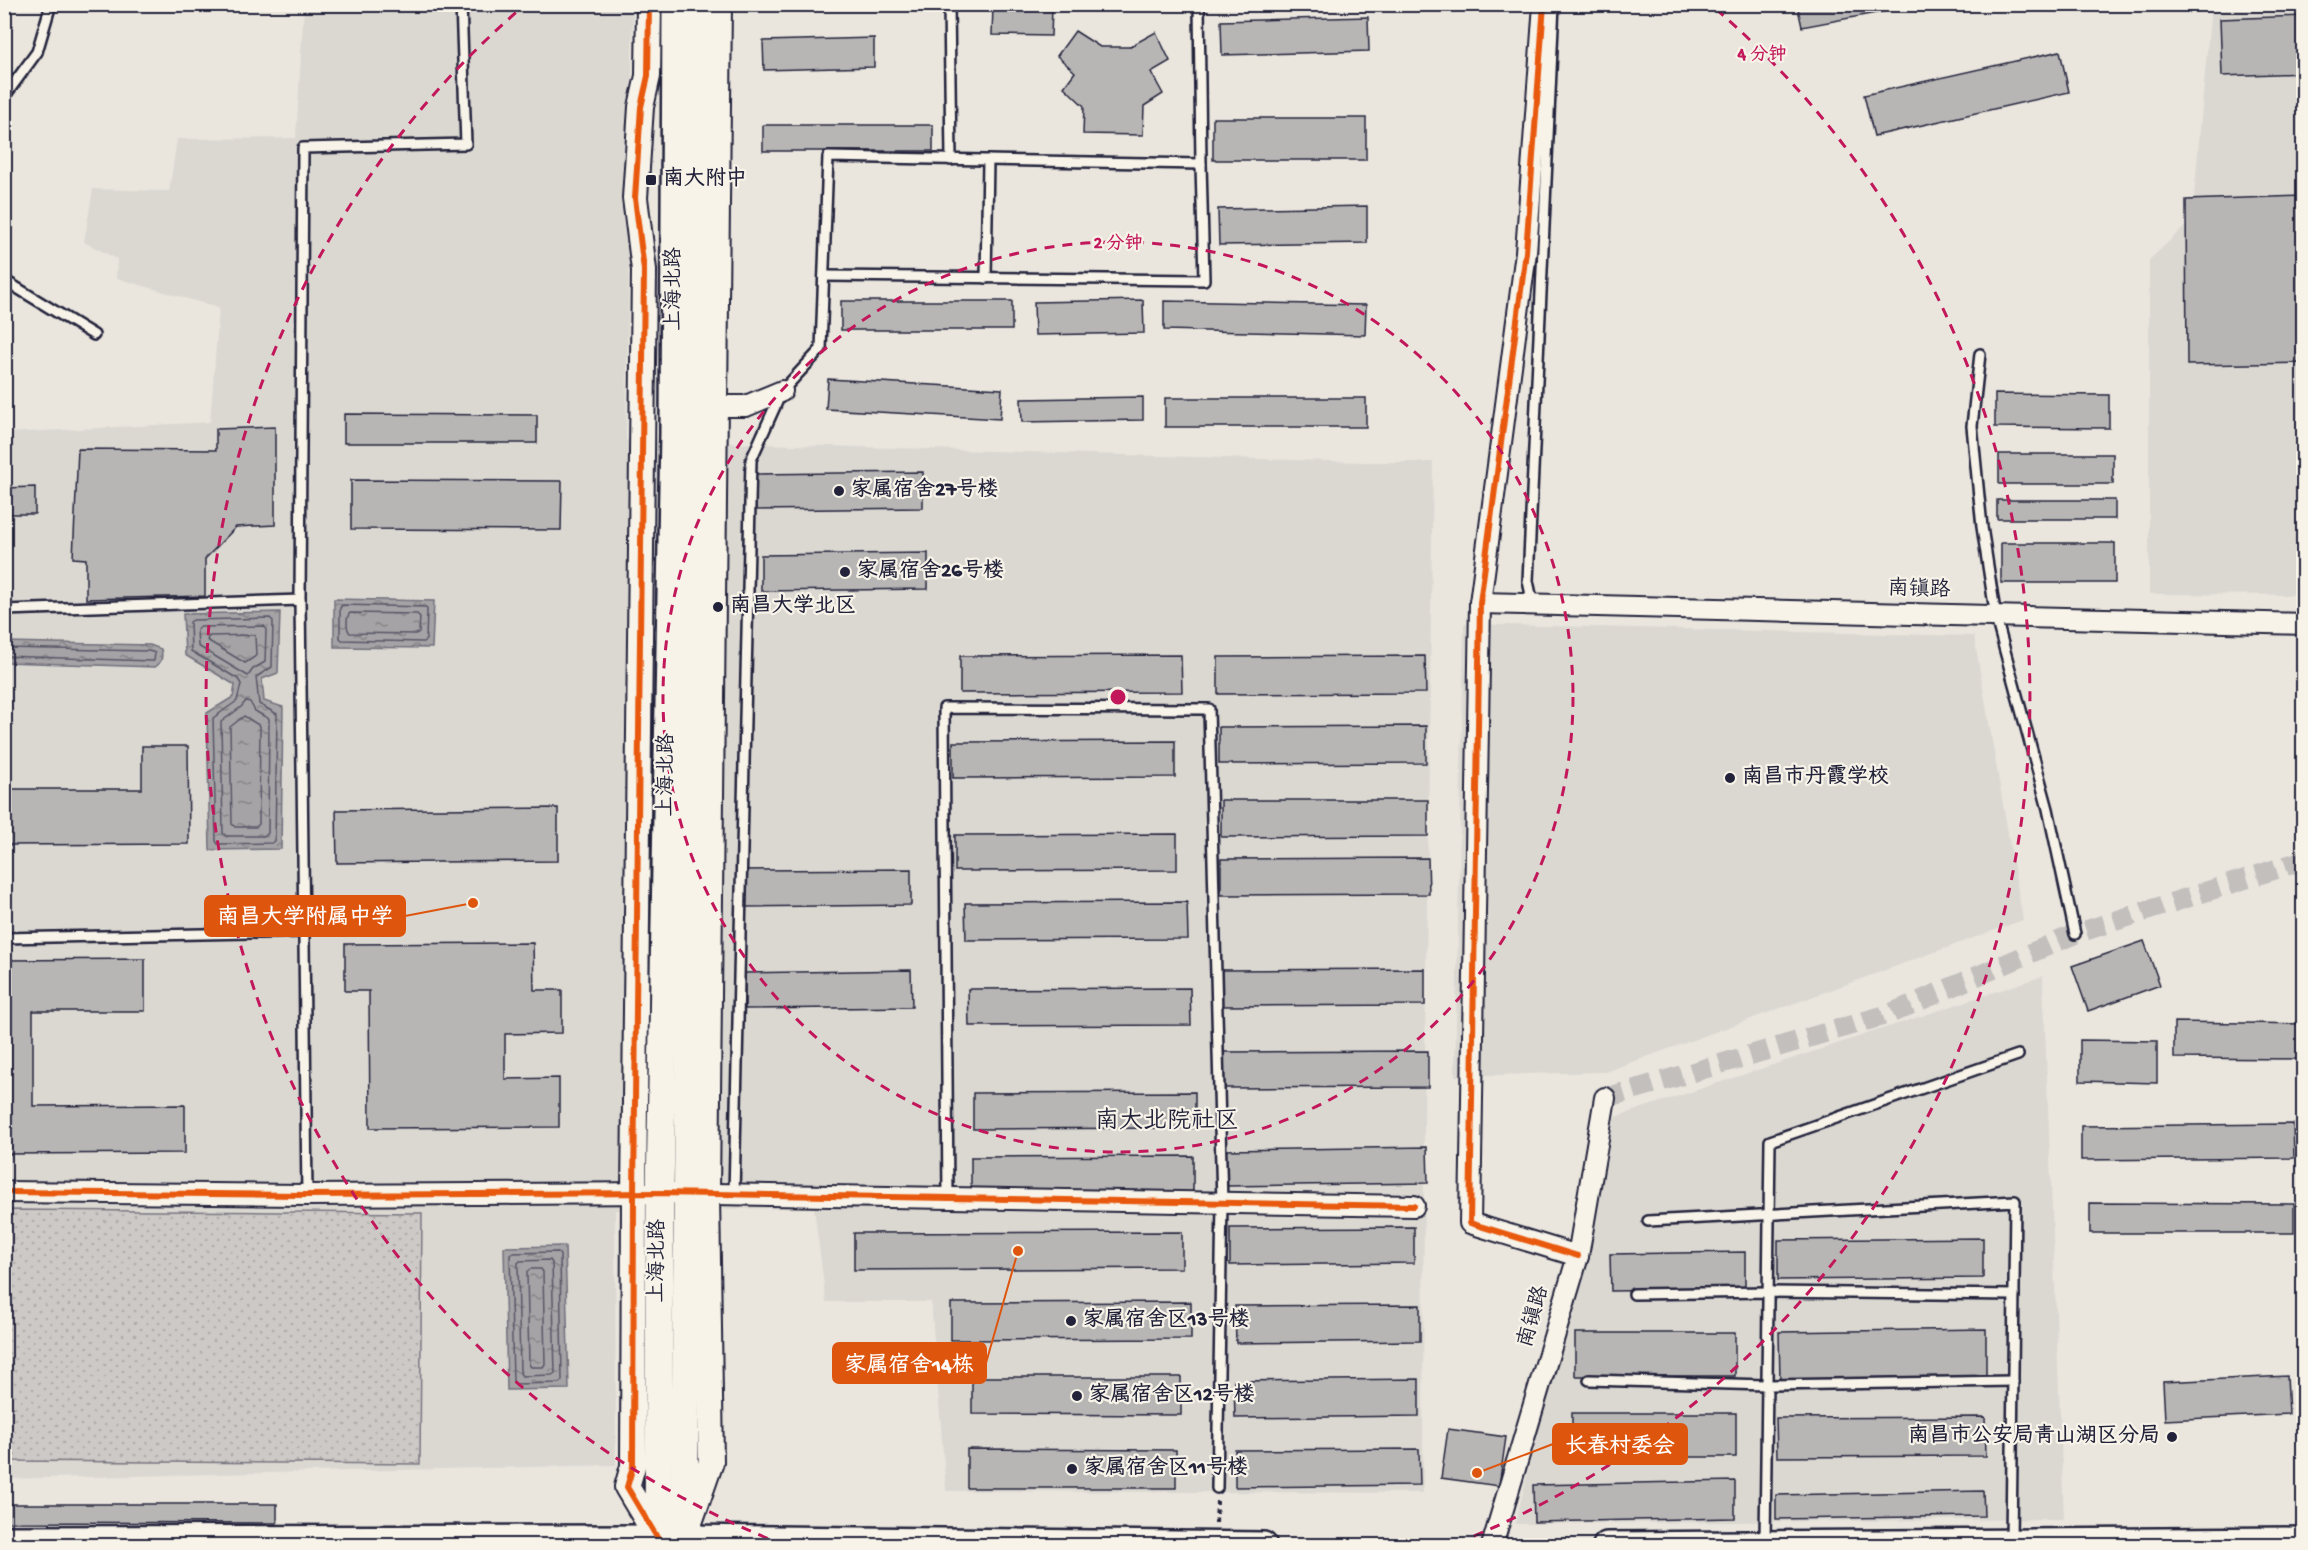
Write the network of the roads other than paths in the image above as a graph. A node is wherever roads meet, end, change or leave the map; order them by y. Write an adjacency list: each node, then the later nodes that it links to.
1 (51, 4): 11 (lane)
2 (460, 4): 22 (lane)
3 (649, 4): 34 (street)
4 (676, 4): 34 (main road, 上海北路)
5 (699, 4): 21 (main road, 上海北路)
6 (719, 4): 21 (street)
7 (949, 4): 12 (lane)
8 (1198, 4): 14 (lane)
9 (1544, 4): 23 (street)
10 (1554, 4): 24 (lane)
11 (4, 97)
12 (951, 160): 13 (lane); 15 (lane)
13 (988, 160): 14 (lane); 16 (lane)
14 (1201, 164): 16 (lane)
15 (824, 276): 16 (lane); 20 (lane)
16 (987, 278)
17 (4, 280): 18 (lane)
18 (94, 335)
19 (1980, 354): 26 (lane)
20 (782, 392): 21 (street); 36 (lane)
21 (705, 406): 35 (main road, 上海北路)
22 (300, 600): 25 (lane); 28 (lane)
23 (1479, 603): 24 (street, 南镇路); 43 (street)
24 (1534, 606): 26 (street, 南镇路)
25 (4, 610)
26 (1996, 618): 27 (street, 南镇路); 29 (lane)
27 (2304, 624)
28 (304, 932): 30 (lane); 37 (lane)
29 (2075, 934)
30 (4, 938)
31 (2018, 1055): 41 (lane)
32 (1605, 1098): 43 (street, 南镇路)
33 (4, 1192): 37 (street)
34 (647, 1194): 35 (street); 37 (street); 53 (main road, 上海北路)
35 (698, 1194): 36 (street); 53 (main road, 上海北路)
36 (734, 1194): 38 (street)
37 (307, 1195)
38 (948, 1197): 39 (street); 39 (lane)
39 (1222, 1203): 40 (street); 50 (lane)
40 (1414, 1206)
41 (1770, 1215): 42 (lane); 44 (lane); 46 (lane)
42 (1648, 1221)
43 (1578, 1256): 58 (street, 南镇路)
44 (1768, 1292): 45 (lane); 46 (lane); 49 (lane)
45 (1634, 1294)
46 (2014, 1295): 48 (lane)
47 (1588, 1380): 49 (lane)
48 (2013, 1381): 49 (lane); 54 (lane)
49 (1766, 1384): 55 (lane)
50 (1217, 1488)
51 (4, 1540): 53 (main road)
52 (2304, 1541): 54 (main road)
53 (671, 1542): 56 (main road)
54 (2011, 1543): 55 (main road)
55 (1765, 1544): 59 (main road)
56 (1216, 1545): 57 (main road)
57 (1263, 1545)
58 (1492, 1545)
59 (1607, 1545)

